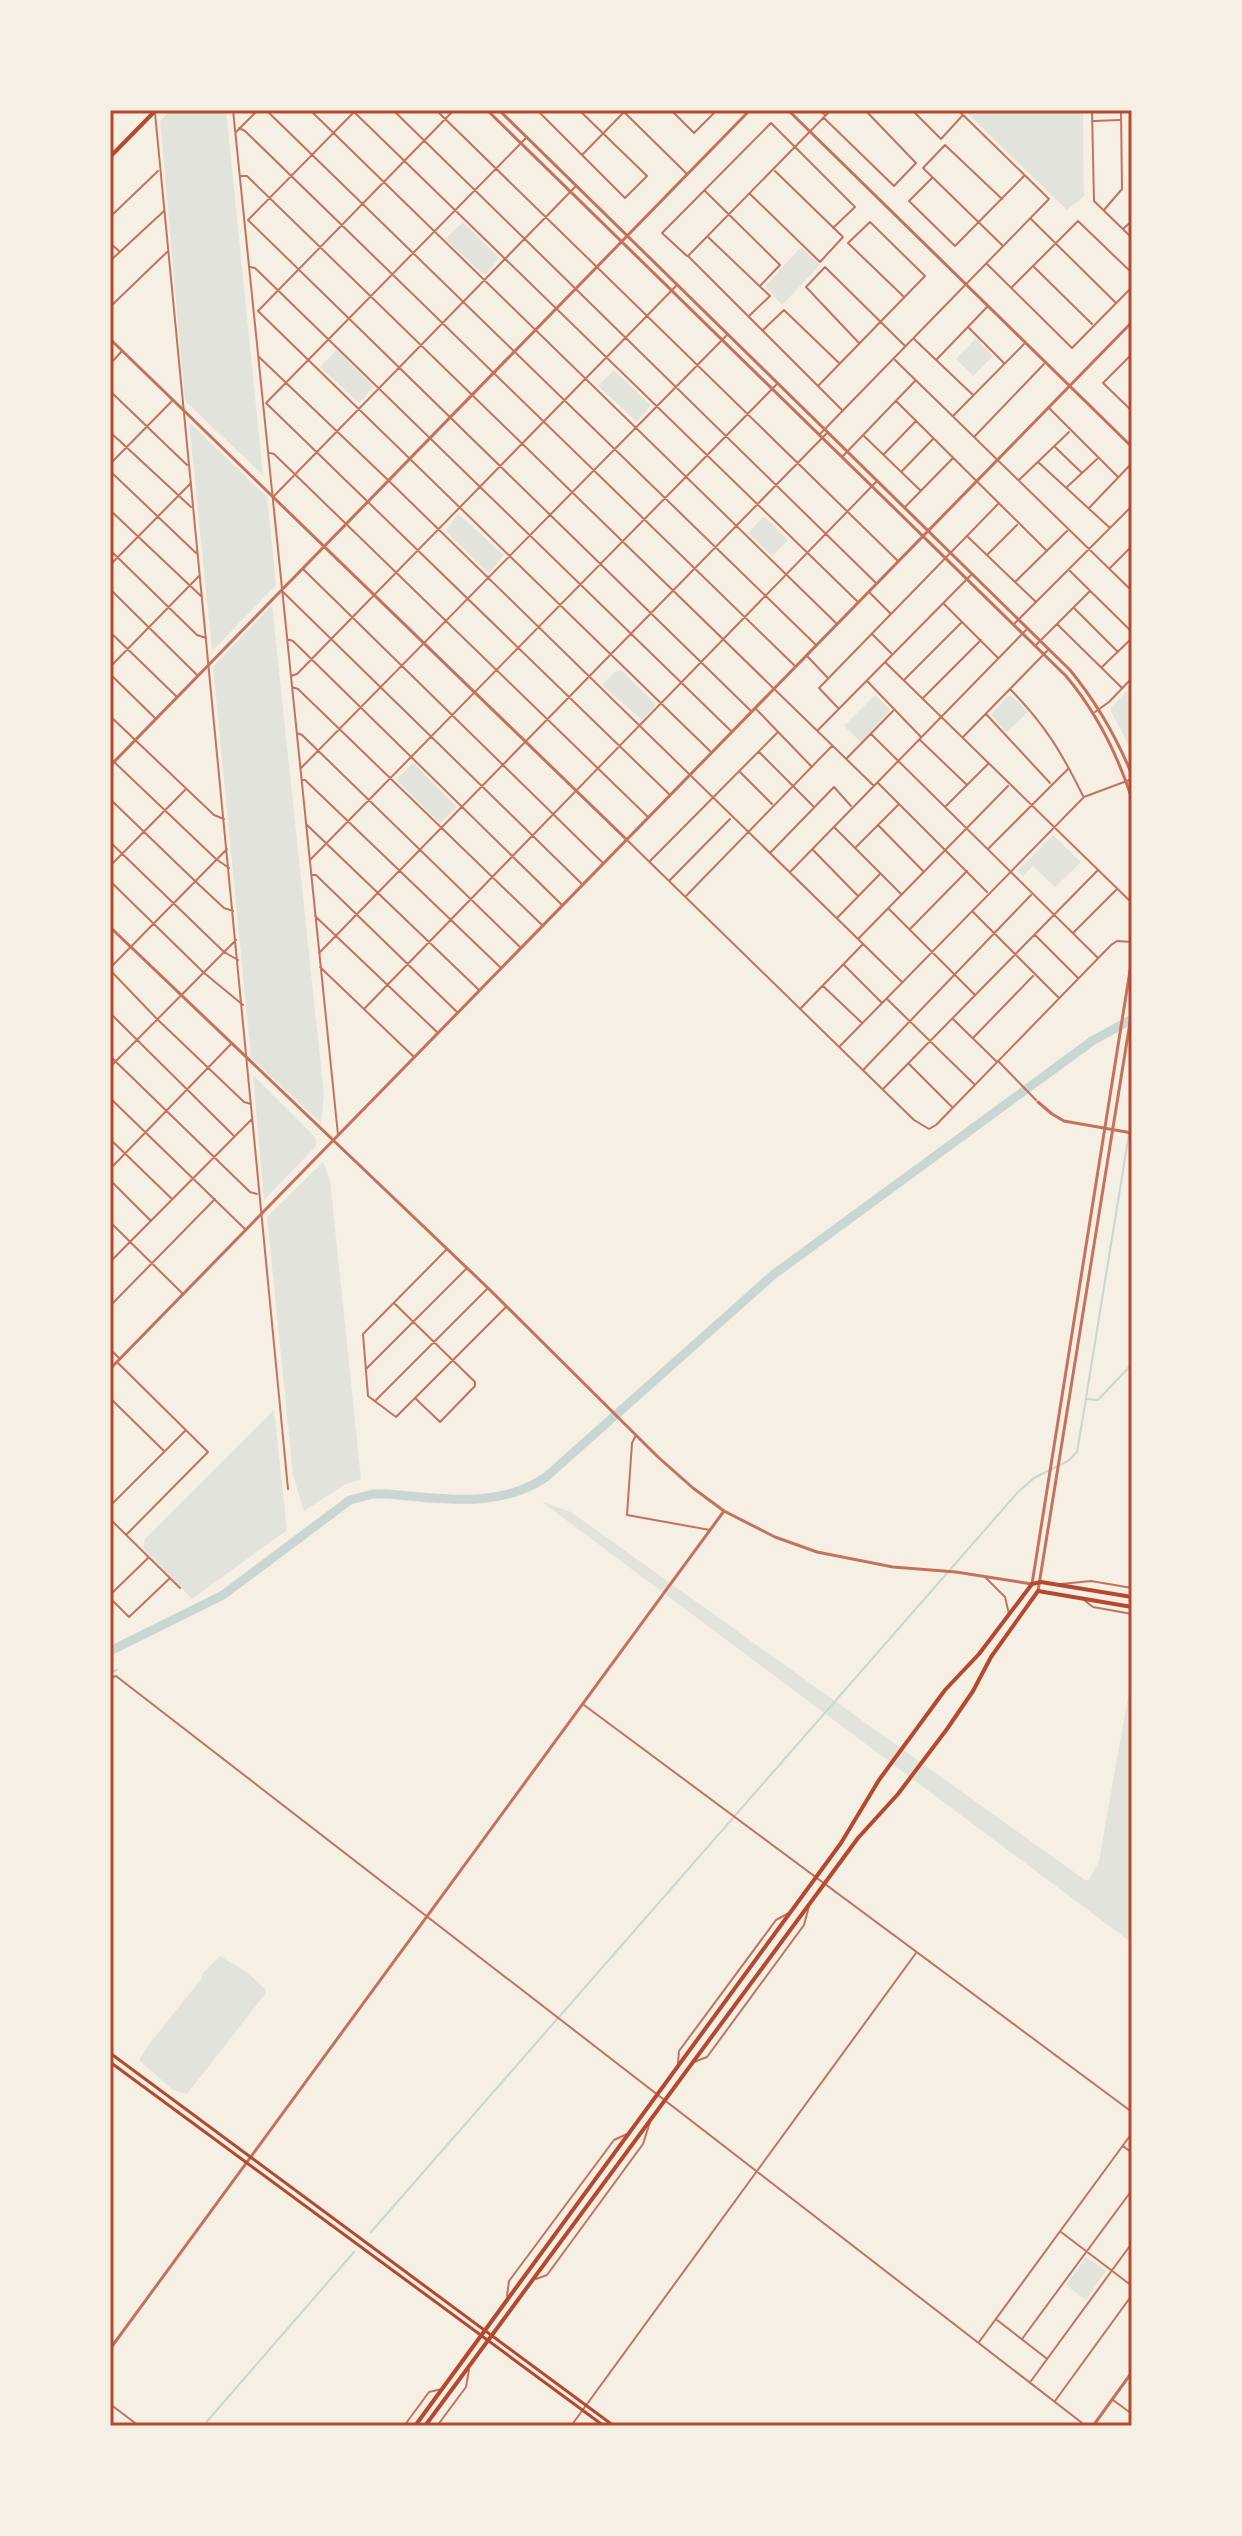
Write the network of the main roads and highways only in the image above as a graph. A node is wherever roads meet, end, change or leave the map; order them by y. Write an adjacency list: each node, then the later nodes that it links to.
1 (156, 111): 2 (main road)
2 (110, 157)
3 (1132, 1597): 7 (main road)
4 (1132, 1607): 9 (main road)
5 (110, 2053): 7 (main road)
6 (110, 2062): 8 (main road)
7 (484, 2331): 8 (main road); 9 (main road)
8 (481, 2337): 9 (main road); 10 (main road)
9 (489, 2339): 11 (main road); 12 (main road); 13 (main road)
10 (415, 2426)
11 (425, 2426)
12 (604, 2426)
13 (614, 2426)

